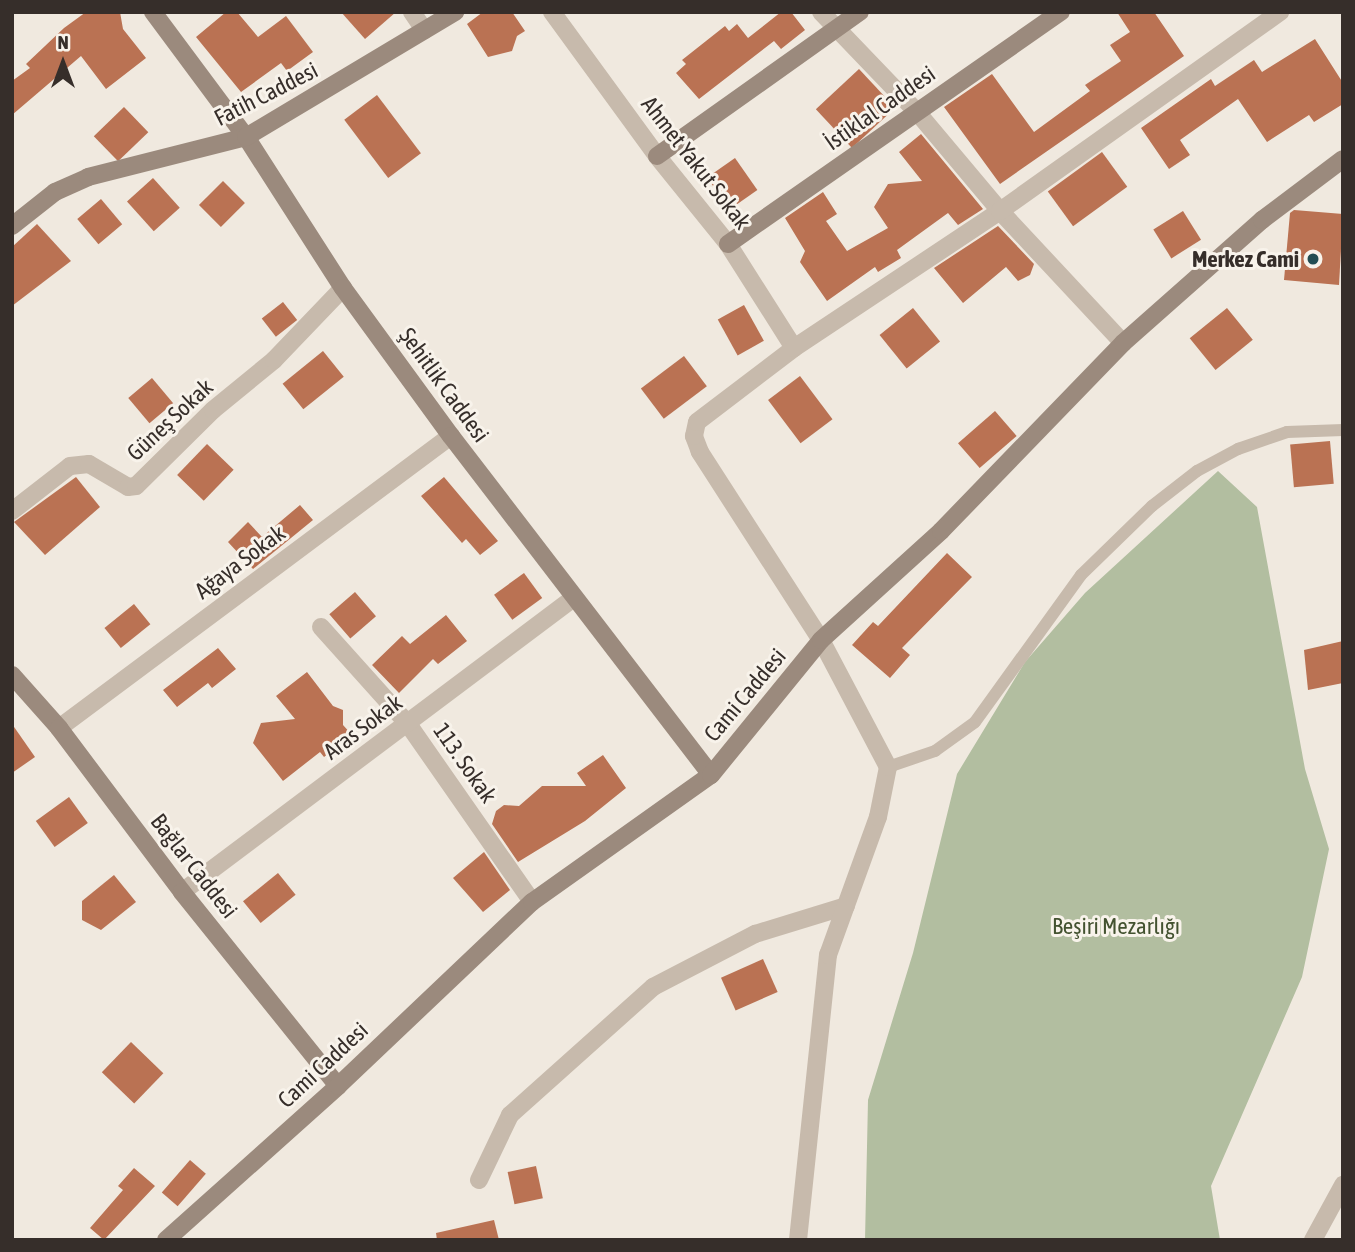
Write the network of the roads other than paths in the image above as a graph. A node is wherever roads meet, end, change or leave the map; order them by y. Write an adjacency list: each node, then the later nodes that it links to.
1 (153, 12): 12 (street, Şehitlik Caddesi)
2 (412, 12): 9 (street)
3 (455, 12): 9 (street, Fatih Caddesi)
4 (552, 12): 13 (street, Ahmet Yakut Sokak)
5 (821, 12): 10 (street)
6 (860, 12): 10 (street)
7 (1060, 12): 11 (street, İstiklal Caddesi)
8 (1280, 12): 15 (street)
9 (424, 30): 12 (street, Fatih Caddesi)
10 (836, 30): 11 (street); 13 (street)
11 (917, 112): 15 (street); 17 (street, İstiklal Caddesi)
12 (246, 137): 16 (street, Fatih Caddesi); 18 (street, Şehitlik Caddesi)
13 (657, 156): 17 (street, Ahmet Yakut Sokak)
14 (1343, 159): 19 (street, Cami Caddesi)
15 (1000, 211): 19 (street); 20 (street)
16 (12, 226)
17 (728, 244): 20 (street, Ahmet Yakut Sokak)
18 (343, 288): 22 (street, Şehitlik Caddesi); 23 (street, Güneş Sokak)
19 (1123, 343): 26 (street, Cami Caddesi)
20 (794, 348): 26 (street)
21 (1343, 430): 30 (lane)
22 (451, 436): 24 (street, Şehitlik Caddesi); 29 (street, Ağaya Sokak)
23 (12, 511)
24 (572, 598): 28 (street, Aras Sokak); 31 (street, Şehitlik Caddesi)
25 (321, 627): 28 (street, 113. Sokak)
26 (821, 640): 30 (street); 31 (street, Cami Caddesi)
27 (12, 675): 29 (street, Bağlar Caddesi)
28 (408, 724): 32 (street, Aras Sokak); 33 (street, 113. Sokak)
29 (59, 727): 32 (street, Bağlar Caddesi)
30 (888, 767): 34 (street)
31 (711, 775): 33 (street, Cami Caddesi)
32 (182, 892): 35 (street, Bağlar Caddesi)
33 (532, 902): 35 (street, Cami Caddesi)
34 (846, 906): 36 (street); 39 (street)
35 (338, 1086): 38 (street, Cami Caddesi)
36 (479, 1180)
37 (1343, 1185): 40 (street)
38 (166, 1240)
39 (799, 1240)
40 (1313, 1240)

